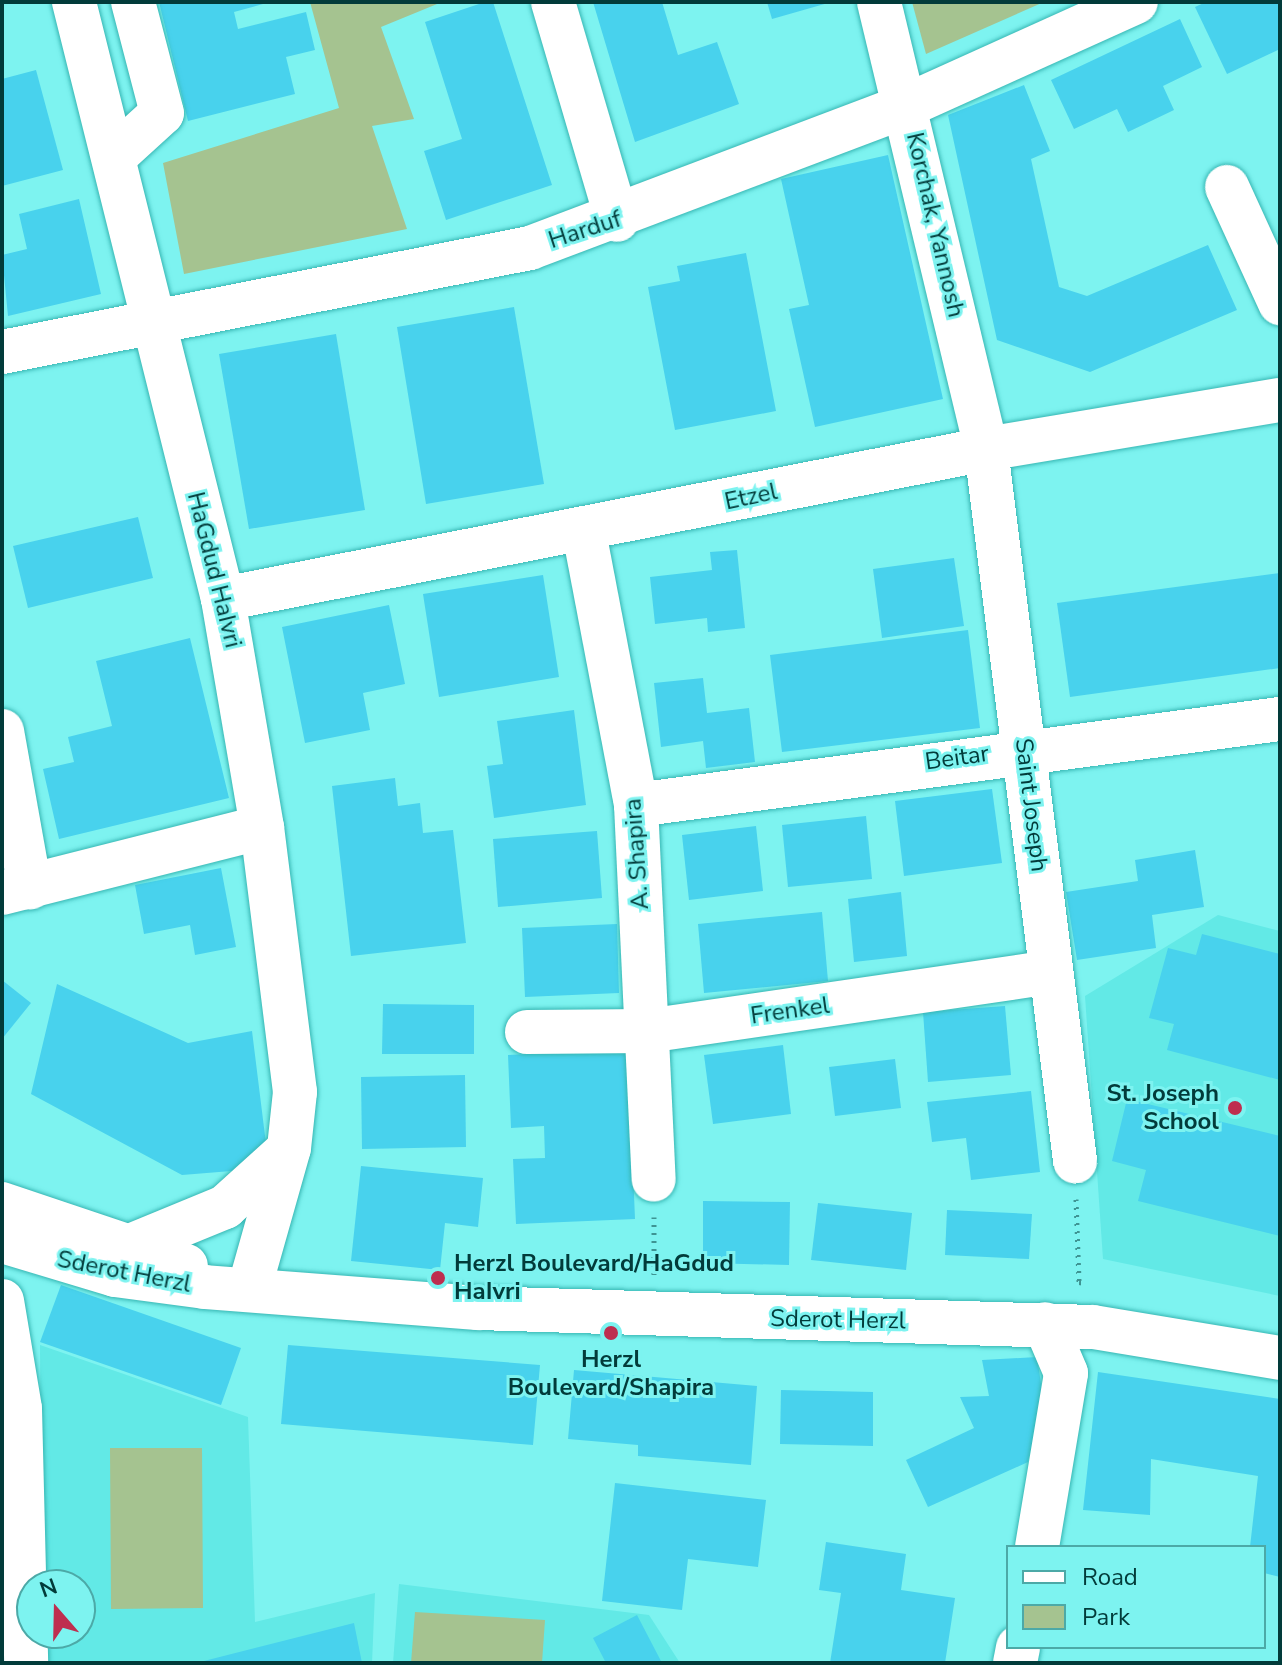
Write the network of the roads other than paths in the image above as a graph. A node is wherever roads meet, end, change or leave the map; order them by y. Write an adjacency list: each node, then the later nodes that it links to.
1 (74, 2): 7 (street, HaGdud HaIvri)
2 (133, 2): 7 (street)
3 (553, 2): 9 (street)
4 (879, 2): 6 (street, Korchak, Yannosh)
5 (1136, 2): 6 (street, Harduf)
6 (908, 105): 9 (street, Harduf); 14 (street, Korchak, Yannosh)
7 (116, 155): 11 (street, HaGdud HaIvri)
8 (1227, 187): 10 (street)
9 (617, 220): 11 (street, Harduf)
10 (1280, 303)
11 (151, 325): 12 (street, Harduf); 17 (street, HaGdud HaIvri)
12 (2, 352)
13 (1280, 400): 14 (street, Etzel)
14 (986, 449): 15 (street, Etzel); 21 (street, Saint Joseph)
15 (584, 532): 16 (street, Etzel); 22 (street, A. Shapira)
16 (269, 591): 17 (street, Etzel); 18 (street)
17 (223, 599): 18 (street, HaGdud HaIvri)
18 (242, 691): 23 (street, HaGdud HaIvri)
19 (1280, 719): 21 (street, Beitar)
20 (2, 731): 24 (street)
21 (1023, 749): 22 (street, Beitar); 25 (street, Saint Joseph)
22 (636, 805): 26 (street, A. Shapira)
23 (262, 827): 24 (street); 28 (street, HaGdud HaIvri)
24 (16, 890)
25 (1051, 972): 26 (street, Frenkel); 29 (street, Saint Joseph)
26 (647, 1031): 27 (street, Frenkel); 31 (street, A. Shapira)
27 (527, 1032)
28 (289, 1148): 34 (street); 35 (street, HaGdud HaIvri)
29 (1075, 1161)
30 (2, 1176): 34 (street, Sderot Herzl)
31 (654, 1180)
32 (2, 1204): 34 (street, Sderot Herzl)
33 (2, 1241): 35 (street, Sderot Herzl)
34 (130, 1246): 35 (street, Sderot Herzl)
35 (249, 1289): 37 (street, Sderot Herzl)
36 (2, 1301): 41 (street)
37 (1045, 1324): 38 (street, Sderot Herzl); 39 (street, Sderot Herzl); 40 (street)
38 (1280, 1358)
39 (1280, 1376)
40 (1037, 1545)
41 (26, 1663)

